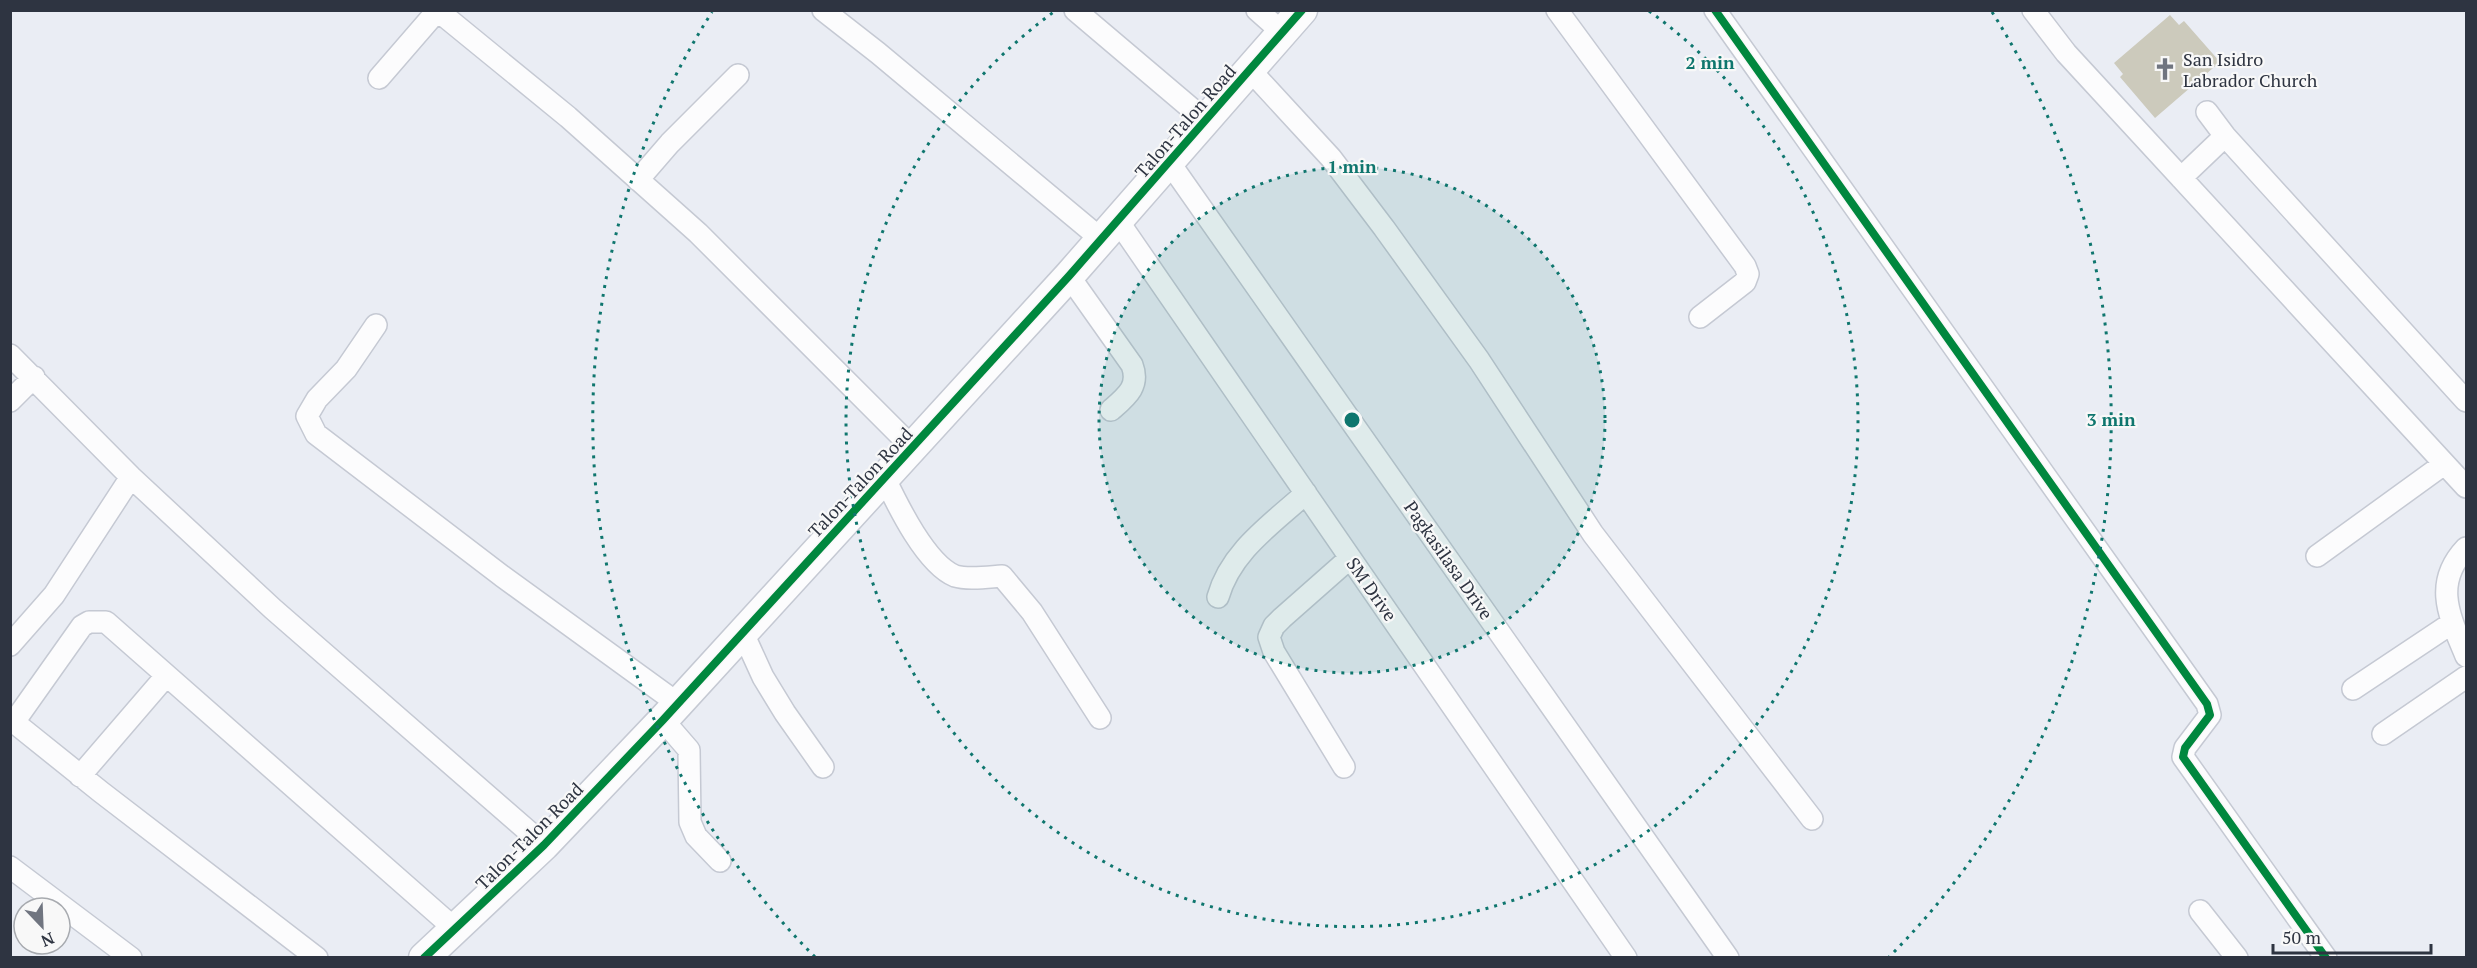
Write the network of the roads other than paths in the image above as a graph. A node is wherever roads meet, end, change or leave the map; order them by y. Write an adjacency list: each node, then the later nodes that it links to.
1 (823, 10): 19 (street, SM Drive)
2 (1075, 10): 14 (street)
3 (1257, 10): 9 (street)
4 (1302, 10): 9 (street, Talon-Talon Road)
5 (1557, 10): 21 (street)
6 (1714, 10): 64 (street)
7 (2033, 10): 17 (street)
8 (437, 11): 12 (street); 18 (street)
9 (1283, 33): 10 (street, Talon-Talon Road)
10 (1250, 70): 14 (street, Talon-Talon Road); 52 (street)
11 (738, 75): 18 (street)
12 (379, 78)
13 (2207, 112): 15 (street)
14 (1206, 121): 16 (street, Talon-Talon Road)
15 (2225, 136): 17 (street); 26 (street)
16 (1169, 162): 19 (street, Talon-Talon Road); 62 (street, Pagkasilasa Drive)
17 (2181, 178): 29 (street)
18 (638, 180): 28 (street)
19 (1110, 230): 20 (street, Talon-Talon Road); 33 (street, SM Drive)
20 (1069, 276): 27 (street); 28 (street, Talon-Talon Road)
21 (1700, 317)
22 (376, 325): 45 (street)
23 (10, 355): 24 (street)
24 (34, 377): 25 (street); 30 (street)
25 (10, 400)
26 (2466, 401)
27 (1111, 410)
28 (913, 448): 31 (street, Talon-Talon Road)
29 (2444, 464): 32 (street); 35 (street)
30 (131, 477): 40 (street); 53 (street)
31 (885, 479): 39 (street, Talon-Talon Road); 46 (street)
32 (2466, 487)
33 (1306, 493): 36 (street, SM Drive); 37 (street)
34 (2466, 548): 38 (street)
35 (2317, 556)
36 (1350, 558): 50 (street); 61 (street, SM Drive)
37 (1218, 597)
38 (2452, 622): 41 (street); 44 (street)
39 (742, 631): 45 (street, Talon-Talon Road); 49 (street)
40 (10, 645)
41 (2466, 656)
42 (165, 676): 47 (street); 51 (street); 57 (street)
43 (2466, 677): 48 (street)
44 (2353, 689)
45 (670, 711): 53 (street, Talon-Talon Road); 54 (street)
46 (1100, 718)
47 (12, 721): 51 (street)
48 (2383, 734)
49 (823, 767)
50 (1344, 767)
51 (80, 776): 59 (street)
52 (1812, 819)
53 (544, 846): 57 (street, Talon-Talon Road)
54 (720, 861)
55 (10, 867): 58 (street)
56 (2200, 912): 63 (street)
57 (454, 929): 60 (street, Talon-Talon Road)
58 (131, 957)
59 (318, 957)
60 (423, 957)
61 (1626, 957)
62 (1728, 957)
63 (2237, 957)
64 (2326, 957)

